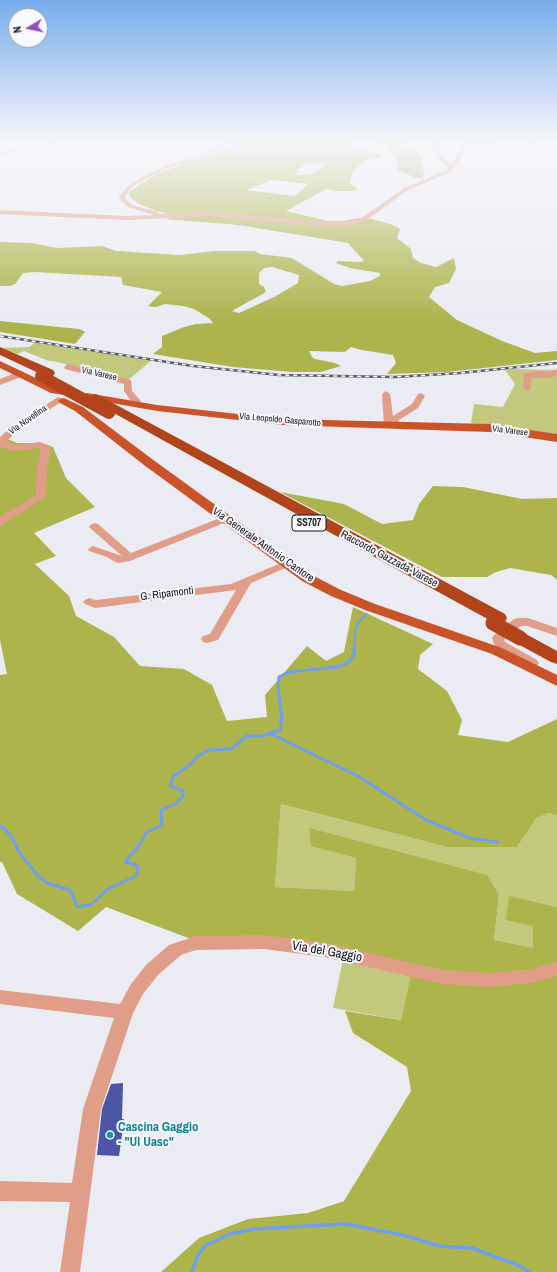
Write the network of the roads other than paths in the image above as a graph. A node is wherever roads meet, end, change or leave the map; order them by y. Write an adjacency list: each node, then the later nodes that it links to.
1 (125, 201): 4 (street)
2 (388, 201): 4 (street)
3 (0, 212): 4 (street)
4 (164, 216)
5 (0, 351): 10 (highway, Raccordo Gazzada-Varese / SS707)
6 (0, 364): 8 (main road, Via Leopoldo Gasparotto)
7 (68, 367): 17 (street, Via Varese)
8 (21, 374): 11 (street); 15 (main road, Via Leopoldo Gasparotto)
9 (554, 374): 12 (street)
10 (45, 375): 16 (highway, Raccordo Gazzada-Varese / SS707); 18 (highway, Raccordo Gazzada-Varese / SS707, bridge)
11 (0, 382)
12 (527, 388)
13 (386, 394): 20 (street)
14 (421, 396): 20 (street)
15 (66, 397): 16 (main road, Via Leopoldo Gasparotto); 23 (street, Via Novellina); 24 (main road, Via Generale Antonio Cantore)
16 (97, 398): 17 (main road, Via Leopoldo Gasparotto); 18 (highway, Raccordo Gazzada-Varese / SS707); 19 (highway, Raccordo Gazzada-Varese / SS707)
17 (134, 404): 20 (main road, Via Leopoldo Gasparotto)
18 (109, 413): 19 (highway, Raccordo Gazzada-Varese / SS707)
19 (129, 421): 33 (highway, Raccordo Gazzada-Varese / SS707, bridge)
20 (391, 425): 21 (main road, Via Leopoldo Gasparotto)
21 (463, 427): 22 (main road, Via Varese)
22 (557, 438)
23 (0, 443): 25 (street, Via Novellina)
24 (225, 519): 28 (street); 29 (main road, Via Generale Antonio Cantore)
25 (0, 522)
26 (94, 526): 28 (street)
27 (93, 549): 28 (street)
28 (130, 558)
29 (286, 564): 30 (street, G. Ripamonti); 37 (main road, Via Generale Antonio Cantore)
30 (246, 582): 31 (street, G. Ripamonti); 34 (street)
31 (89, 602)
32 (557, 632): 37 (street)
33 (523, 635): 35 (highway, Raccordo Gazzada-Varese / SS707); 36 (highway, Raccordo Gazzada-Varese / SS707)
34 (207, 639)
35 (557, 649)
36 (557, 658)
37 (531, 667): 38 (main road, Via Generale Antonio Cantore)
38 (557, 681)
39 (557, 969): 41 (street, Via del Gaggio)
40 (0, 997): 41 (street)
41 (125, 1012): 43 (street, Via del Gaggio)
42 (0, 1191): 43 (street)
43 (80, 1193): 44 (street, Via del Gaggio)
44 (70, 1272)

